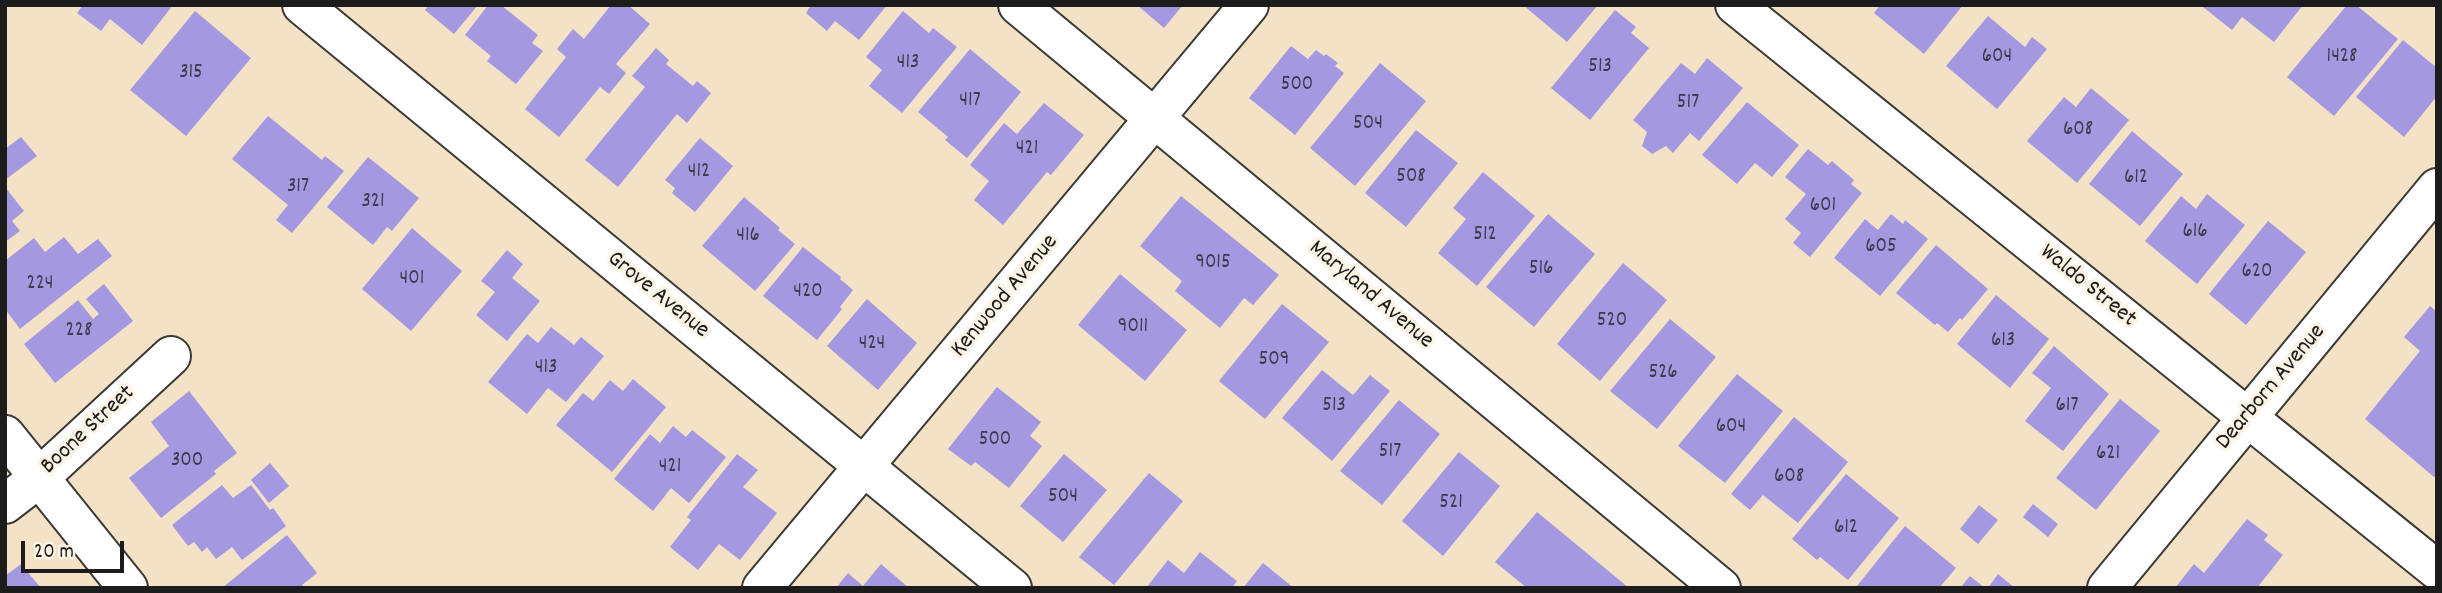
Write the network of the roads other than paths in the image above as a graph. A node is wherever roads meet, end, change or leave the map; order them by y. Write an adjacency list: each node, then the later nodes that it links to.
1 (302, 5): 10 (street, Grove Avenue)
2 (1018, 5): 5 (street, Maryland Avenue)
3 (1249, 5): 5 (street, Kenwood Avenue)
4 (1735, 5): 8 (street, Waldo Street)
5 (1156, 118): 10 (street, Kenwood Avenue); 17 (street, Maryland Avenue)
6 (2437, 188): 8 (street, Dearborn Avenue)
7 (171, 356): 11 (street, Boone Street)
8 (2248, 416): 13 (street, Waldo Street); 18 (street, Dearborn Avenue)
9 (5, 435): 11 (street)
10 (864, 466): 15 (street, Kenwood Avenue); 16 (street, Grove Avenue)
11 (40, 478): 12 (street, Boone Street); 14 (street)
12 (5, 504)
13 (2437, 570)
14 (128, 588)
15 (762, 588)
16 (1012, 588)
17 (1721, 588)
18 (2106, 588)

